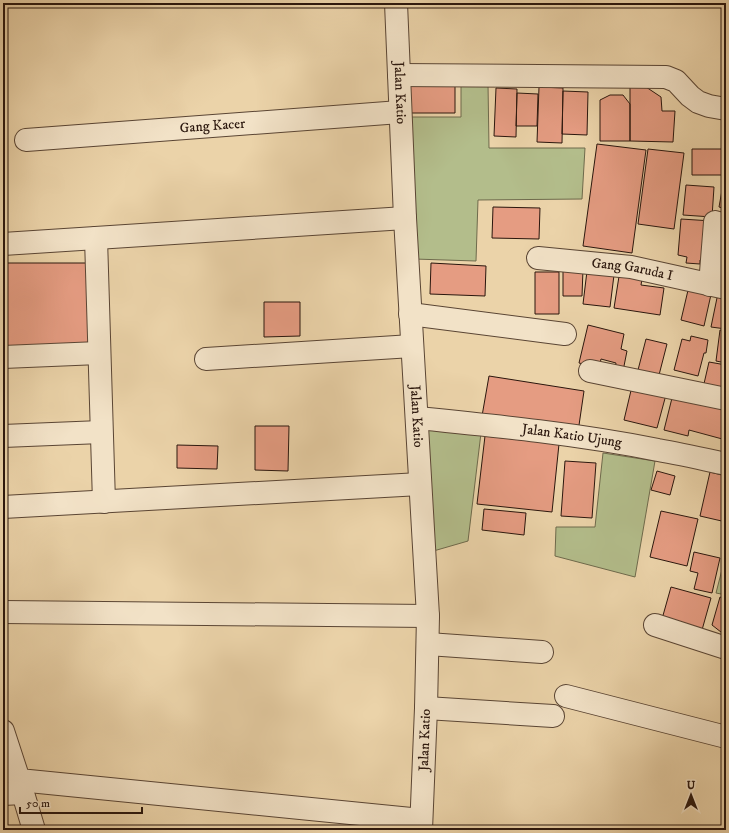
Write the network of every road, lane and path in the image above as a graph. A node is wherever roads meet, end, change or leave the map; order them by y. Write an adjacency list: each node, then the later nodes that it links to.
1 (396, 3): 2 (street, Jalan Katio)
2 (399, 75): 3 (street); 4 (street, Jalan Katio)
3 (726, 109)
4 (400, 112): 5 (street, Gang Kacer); 6 (street, Jalan Katio)
5 (26, 140)
6 (405, 218): 8 (street); 12 (street, Jalan Katio)
7 (720, 224): 11 (street)
8 (96, 238): 9 (street); 15 (street)
9 (3, 244)
10 (538, 258): 11 (street, Gang Garuda I)
11 (718, 286)
12 (410, 314): 13 (street); 14 (street, Jalan Katio)
13 (565, 334)
14 (412, 346): 17 (street); 20 (street, Jalan Katio)
15 (99, 353): 16 (street); 21 (street)
16 (3, 357)
17 (206, 359)
18 (590, 372): 19 (street)
19 (726, 399)
20 (416, 418): 23 (street, Jalan Katio Ujung); 24 (street, Jalan Katio)
21 (101, 432): 22 (street); 25 (street)
22 (3, 436)
23 (726, 464)
24 (420, 484): 25 (street); 28 (street, Jalan Katio)
25 (104, 502): 26 (street)
26 (3, 507)
27 (3, 612): 28 (street)
28 (428, 616): 30 (street, Jalan Katio)
29 (654, 625): 31 (street)
30 (428, 644): 32 (street); 34 (street, Jalan Katio)
31 (726, 648)
32 (542, 652)
33 (566, 696): 37 (street)
34 (426, 708): 35 (street); 39 (street, Jalan Katio)
35 (553, 716)
36 (3, 731): 38 (street)
37 (726, 737)
38 (15, 789): 39 (street); 40 (street)
39 (421, 825)
40 (34, 830)

